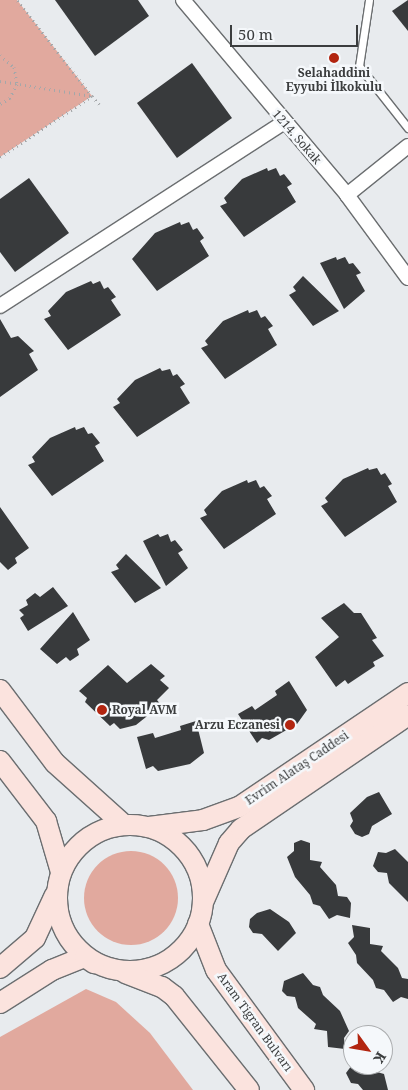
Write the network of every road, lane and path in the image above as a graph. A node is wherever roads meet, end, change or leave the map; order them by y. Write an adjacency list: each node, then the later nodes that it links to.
1 (17, 0): 7 (path)
2 (183, 0): 10 (street, 1214. Sokak)
3 (369, 0): 11 (lane)
4 (0, 55): 6 (path)
5 (0, 81): 6 (path)
6 (18, 84): 7 (path); 8 (path)
7 (92, 96): 9 (path); 13 (path)
8 (0, 104)
9 (99, 104)
10 (284, 122): 14 (street, 1214. Sokak); 16 (street)
11 (408, 128)
12 (408, 146): 14 (street)
13 (0, 157)
14 (347, 195): 15 (street, 1214. Sokak)
15 (408, 278)
16 (0, 306)
17 (0, 690): 21 (main road)
18 (408, 693): 22 (main road, Evrim Alataş Caddesi)
19 (408, 715): 25 (main road, Evrim Alataş Caddesi)
20 (0, 761): 23 (main road)
21 (124, 825): 22 (main road); 23 (main road)
22 (149, 827): 25 (main road)
23 (61, 872): 24 (main road)
24 (56, 893): 27 (main road); 28 (main road)
25 (204, 900): 26 (main road)
26 (198, 924): 29 (main road); 32 (main road, Aram Tigran Bulvarı)
27 (98, 965): 29 (main road); 30 (main road)
28 (0, 968)
29 (121, 972): 31 (main road)
30 (0, 1003)
31 (249, 1090)
32 (304, 1090)

